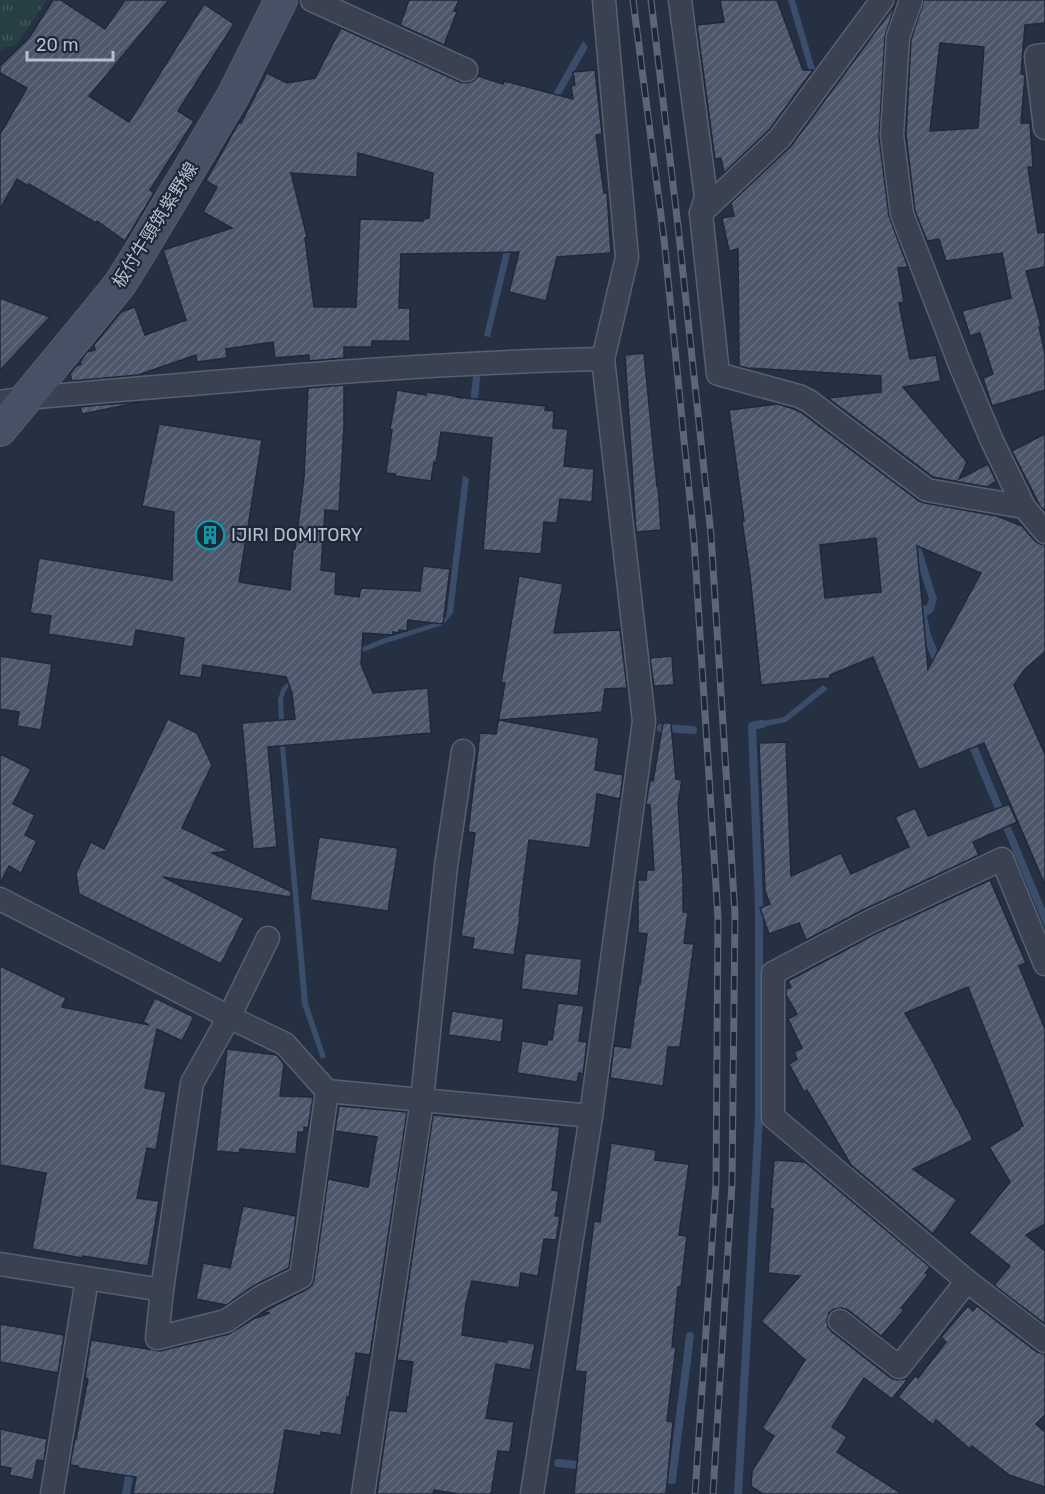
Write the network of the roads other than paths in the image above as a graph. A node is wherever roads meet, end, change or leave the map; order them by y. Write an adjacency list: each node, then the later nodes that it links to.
1 (281, 0): 12 (main road, 板付牛頸筑紫野線)
2 (312, 0): 8 (street)
3 (604, 0): 11 (street)
4 (680, 0): 10 (street)
5 (882, 0): 10 (street)
6 (911, 0): 14 (street)
7 (1045, 55): 9 (street)
8 (466, 70)
9 (1045, 128)
10 (701, 213): 14 (street)
11 (603, 359): 12 (street); 23 (street)
12 (13, 400): 13 (main road, 板付牛頸筑紫野線)
13 (0, 430)
14 (1024, 507): 15 (street)
15 (1045, 532)
16 (463, 751): 22 (street)
17 (0, 900): 20 (street)
18 (268, 938): 20 (street)
19 (1045, 964): 26 (street)
20 (229, 1017): 21 (street); 27 (street)
21 (327, 1091): 22 (street); 27 (street)
22 (422, 1100): 23 (street); 31 (street)
23 (591, 1116): 32 (street)
24 (0, 1264): 25 (street)
25 (87, 1279): 27 (street); 30 (street)
26 (967, 1281): 28 (street); 29 (street)
27 (162, 1290)
28 (840, 1321)
29 (1045, 1341)
30 (52, 1494)
31 (363, 1494)
32 (532, 1494)

